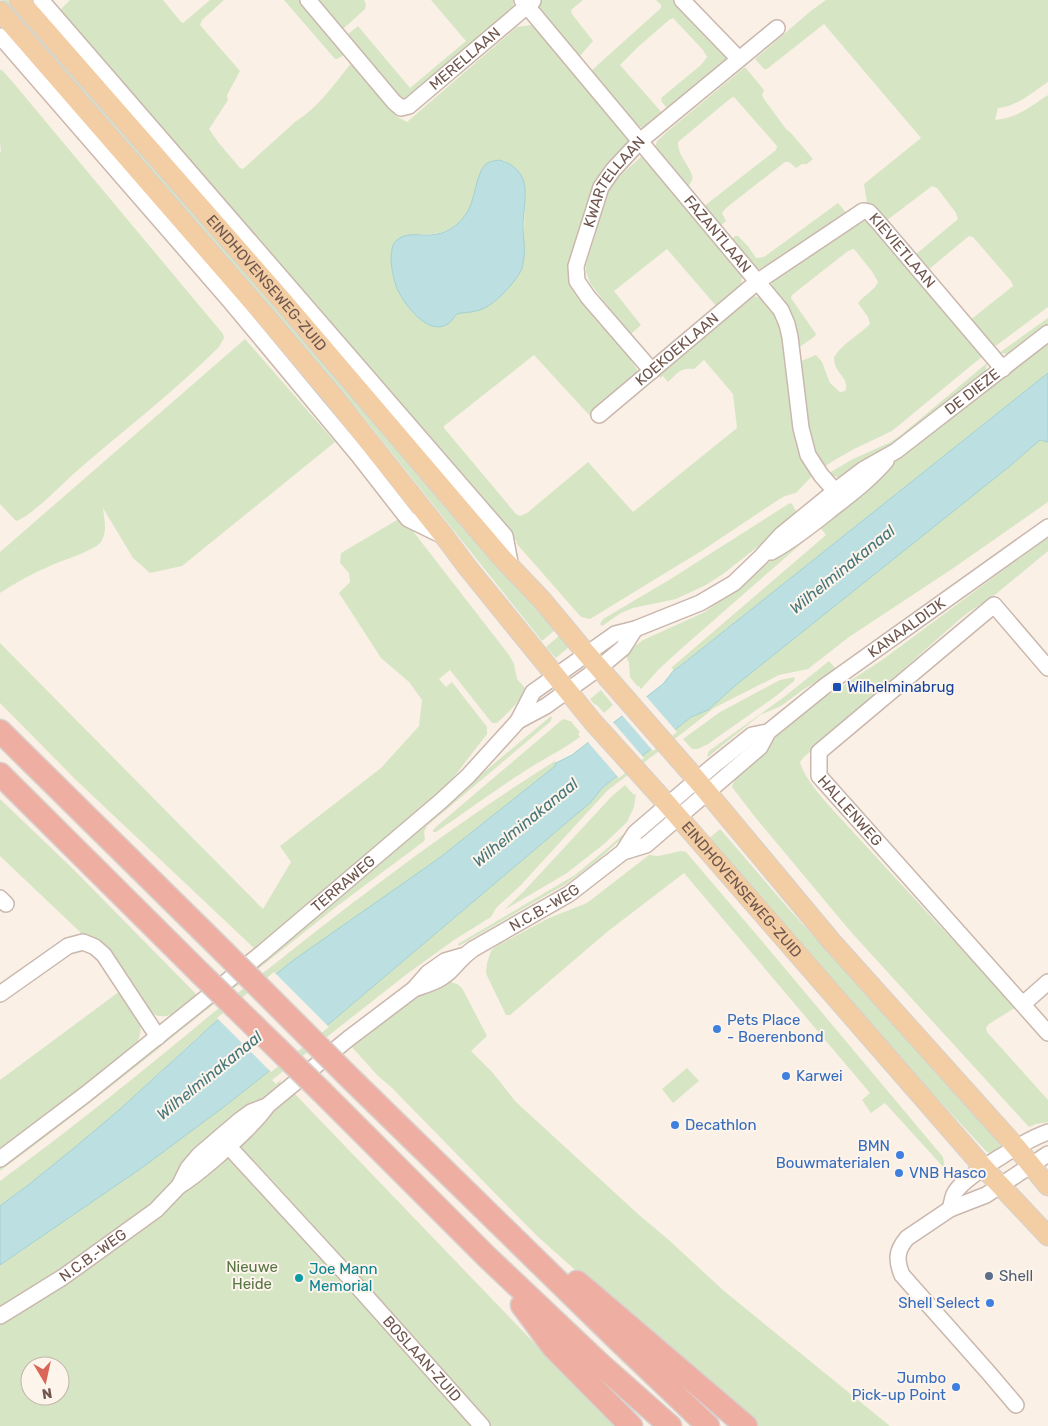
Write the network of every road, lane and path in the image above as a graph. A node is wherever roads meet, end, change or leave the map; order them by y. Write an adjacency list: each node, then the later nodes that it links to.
1 (19, 0): 19 (main road, EINDHOVENSEWEG-ZUID)
2 (308, 0): 5 (street, MERELLAAN)
3 (682, 0): 9 (street)
4 (47, 2): 19 (street, EINDHOVENSEWEG-ZUID)
5 (527, 2): 10 (street, FAZANTLAAN)
6 (0, 11): 18 (main road, EINDHOVENSEWEG-ZUID)
7 (777, 28): 9 (street, KWARTELLAAN)
8 (0, 36): 18 (street, EINDHOVENSEWEG-ZUID)
9 (739, 59): 10 (street, KWARTELLAAN)
10 (640, 141): 11 (street, FAZANTLAAN); 14 (street, KWARTELLAAN)
11 (757, 282): 13 (street, KIEVIETLAAN); 14 (street, KOEKOEKLAAN); 16 (street, FAZANTLAAN)
12 (1048, 333): 13 (street, DE DIEZE)
13 (1003, 369): 16 (street, DE DIEZE)
14 (652, 371): 15 (street, KOEKOEKLAAN)
15 (599, 415)
16 (839, 496): 20 (street, DE DIEZE)
17 (1048, 527): 29 (street, KANAALDIJK)
18 (444, 536): 24 (main road, EINDHOVENSEWEG-ZUID)
19 (511, 568): 21 (main road, EINDHOVENSEWEG-ZUID)
20 (635, 629): 21 (street, DE DIEZE); 22 (street)
21 (586, 653): 22 (main road, EINDHOVENSEWEG-ZUID); 24 (street, DE DIEZE)
22 (599, 668): 25 (street, TERRAWEG); 29 (main road, EINDHOVENSEWEG-ZUID)
23 (1048, 668): 33 (street, HALLENWEG)
24 (555, 676): 25 (main road, EINDHOVENSEWEG-ZUID); 26 (street, TERRAWEG)
25 (568, 690): 26 (street, TERRAWEG); 30 (main road, EINDHOVENSEWEG-ZUID)
26 (518, 721): 35 (street, TERRAWEG)
27 (0, 731): 46 (highway, bridge)
28 (0, 774): 48 (highway, bridge)
29 (702, 786): 30 (street, KANAALDIJK); 38 (main road, EINDHOVENSEWEG-ZUID)
30 (673, 811): 37 (street, N.C.B.-WEG); 42 (main road, EINDHOVENSEWEG-ZUID)
31 (1048, 982): 33 (street)
32 (0, 994): 35 (street)
33 (1023, 1004): 34 (street)
34 (1048, 1033)
35 (158, 1036): 40 (street, TERRAWEG)
36 (1048, 1132): 38 (street)
37 (224, 1142): 49 (street, N.C.B.-WEG); 51 (street, BOSLAAN-ZUID)
38 (1016, 1148): 41 (main road, EINDHOVENSEWEG-ZUID); 42 (street)
39 (1048, 1154): 41 (street)
40 (0, 1158)
41 (1031, 1166): 43 (street); 44 (main road, EINDHOVENSEWEG-ZUID)
42 (984, 1168): 43 (main road, EINDHOVENSEWEG-ZUID); 45 (street)
43 (1001, 1185): 45 (street); 47 (main road, EINDHOVENSEWEG-ZUID)
44 (1048, 1186)
45 (950, 1210): 50 (street)
46 (509, 1234): 54 (highway); 55 (highway)
47 (1048, 1236)
48 (487, 1258): 52 (highway); 53 (highway)
49 (0, 1316)
50 (1016, 1405)
51 (482, 1426)
52 (632, 1426)
53 (670, 1426)
54 (708, 1426)
55 (746, 1426)

